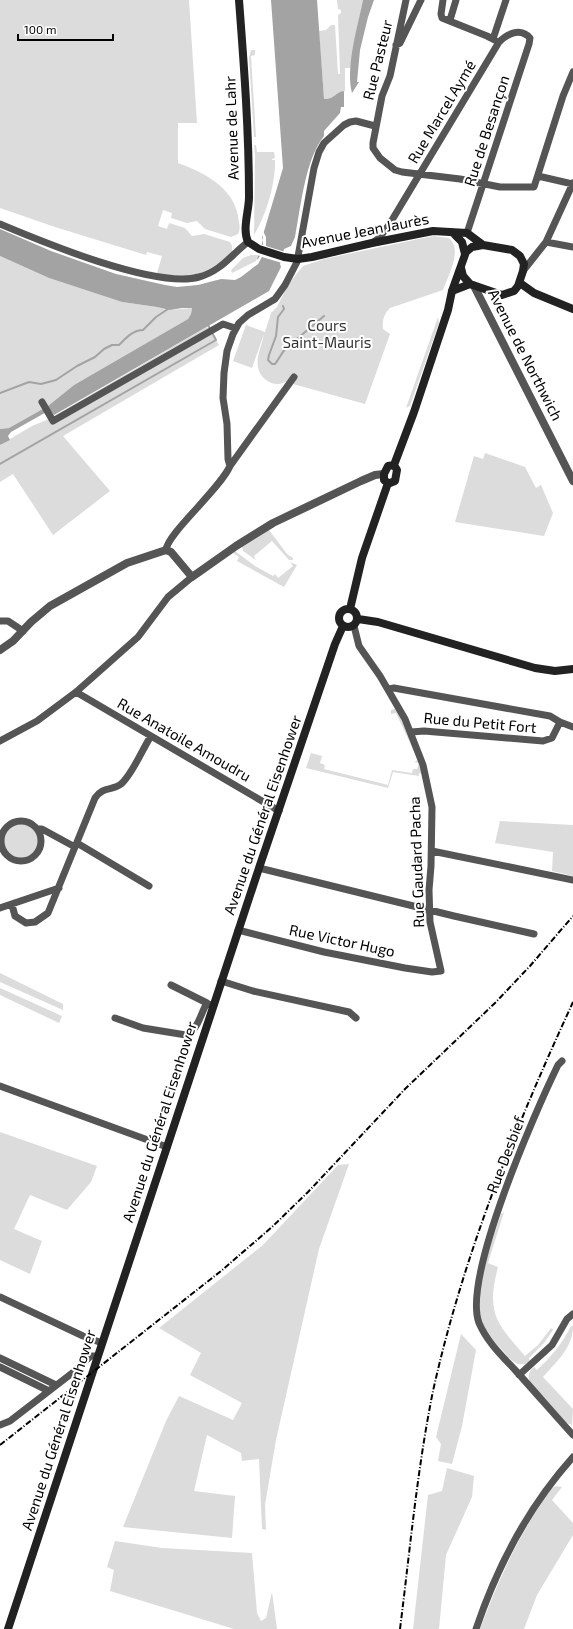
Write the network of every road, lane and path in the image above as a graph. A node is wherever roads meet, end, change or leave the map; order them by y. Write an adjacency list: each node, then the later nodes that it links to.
1 (239, 0): 22 (main road, Avenue de Lahr)
2 (406, 0): 10 (street, Rue Pasteur)
3 (421, 0): 10 (street)
4 (443, 0): 7 (street)
5 (456, 0): 7 (street)
6 (506, 0): 9 (street)
7 (450, 20): 9 (street)
8 (529, 37): 9 (street, Rue Marcel Aymé); 16 (street, Rue de Besançon)
9 (496, 41): 13 (street, Rue Marcel Aymé)
10 (396, 45): 12 (street, Rue Pasteur)
11 (573, 72): 14 (street)
12 (376, 126): 13 (street, Rue Pasteur); 30 (street)
13 (420, 174): 16 (street, Rue Pasteur); 18 (street, Rue Marcel Aymé)
14 (538, 176): 15 (street); 16 (street, Rue Pasteur)
15 (573, 183): 23 (street)
16 (483, 184): 20 (street, Rue de Besançon)
17 (0, 224): 22 (street)
18 (389, 225): 21 (street); 24 (street, Rue Marcel Aymé)
19 (453, 232): 20 (main road, Avenue Jean Jaurès); 21 (main road, Avenue Jean Jaurès); 27 (main road)
20 (467, 233): 25 (main road)
21 (393, 239): 24 (main road, Avenue Jean Jaurès)
22 (248, 242): 30 (main road, Avenue Jean Jaurès)
23 (546, 242): 26 (street); 28 (street)
24 (372, 243): 30 (main road, Avenue Jean Jaurès)
25 (483, 245): 27 (main road); 29 (main road)
26 (573, 247)
27 (465, 254): 31 (main road)
28 (536, 256): 29 (street); 32 (street)
29 (522, 258): 32 (main road)
30 (298, 259): 37 (street)
31 (460, 268): 34 (main road); 35 (main road, Avenue du Général Eisenhower)
32 (523, 271): 33 (main road)
33 (520, 283): 34 (main road); 36 (main road)
34 (472, 285): 35 (main road); 43 (street, Avenue de Northwich)
35 (452, 291): 40 (main road, Avenue du Général Eisenhower)
36 (573, 309)
37 (235, 328): 39 (street); 41 (street)
38 (294, 377): 41 (street)
39 (42, 402)
40 (394, 465): 42 (main road, Avenue du Général Eisenhower); 44 (main road, Avenue du Général Eisenhower)
41 (230, 466): 45 (street)
42 (384, 474): 44 (main road); 46 (street)
43 (573, 481)
44 (388, 483): 47 (main road, Avenue du Général Eisenhower)
45 (166, 550): 46 (street); 51 (street)
46 (192, 577): 55 (street)
47 (350, 609): 49 (main road); 50 (main road, Avenue du Général Eisenhower)
48 (0, 621): 51 (street)
49 (356, 622): 50 (main road); 53 (main road); 54 (street, Rue Gaudard Pacha)
50 (343, 626): 61 (main road, Avenue du Général Eisenhower)
51 (23, 631): 52 (street)
52 (0, 650)
53 (573, 669)
54 (389, 689): 56 (street); 58 (street, Rue Gaudard Pacha)
55 (76, 692): 59 (street, Rue Anatoile Amoudru); 60 (street)
56 (560, 722): 57 (street); 58 (street, Rue du Petit Fort)
57 (573, 727)
58 (411, 732): 64 (street, Rue Gaudard Pacha)
59 (151, 736): 61 (street, Rue Anatoile Amoudru); 63 (street)
60 (0, 741)
61 (278, 811): 65 (main road, Avenue du Général Eisenhower)
62 (38, 829): 62 (street); 63 (street)
63 (76, 845): 67 (street); 68 (street)
64 (432, 851): 66 (street); 71 (street, Rue Gaudard Pacha)
65 (259, 868): 71 (street); 72 (main road, Avenue du Général Eisenhower)
66 (573, 880)
67 (149, 886)
68 (59, 888): 69 (street); 69 (street)
69 (12, 905): 70 (street)
70 (0, 908)
71 (430, 910): 73 (street); 74 (street, Rue Gaudard Pacha)
72 (238, 930): 74 (street, Rue Victor Hugo); 75 (main road, Avenue du Général Eisenhower)
73 (534, 934)
74 (441, 971)
75 (221, 981): 77 (main road, Avenue du Général Eisenhower); 79 (street)
76 (171, 985): 77 (street)
77 (210, 1004): 78 (street); 82 (main road, Avenue du Général Eisenhower)
78 (115, 1018)
79 (356, 1018)
80 (562, 1061): 89 (street, Rue Desbief)
81 (0, 1086): 82 (street)
82 (167, 1147): 85 (main road, Avenue du Général Eisenhower)
83 (0, 1297): 85 (street)
84 (573, 1314): 89 (street)
85 (102, 1343): 86 (main road, Avenue du Général Eisenhower)
86 (98, 1356): 90 (street); 95 (main road, Avenue du Général Eisenhower)
87 (0, 1358): 90 (street)
88 (0, 1367): 91 (street)
89 (519, 1375): 93 (street, Rue Desbief)
90 (56, 1386): 91 (street)
91 (49, 1391): 92 (street)
92 (0, 1426)
93 (573, 1435)
94 (573, 1457): 96 (street)
95 (8, 1629)
96 (476, 1629)

